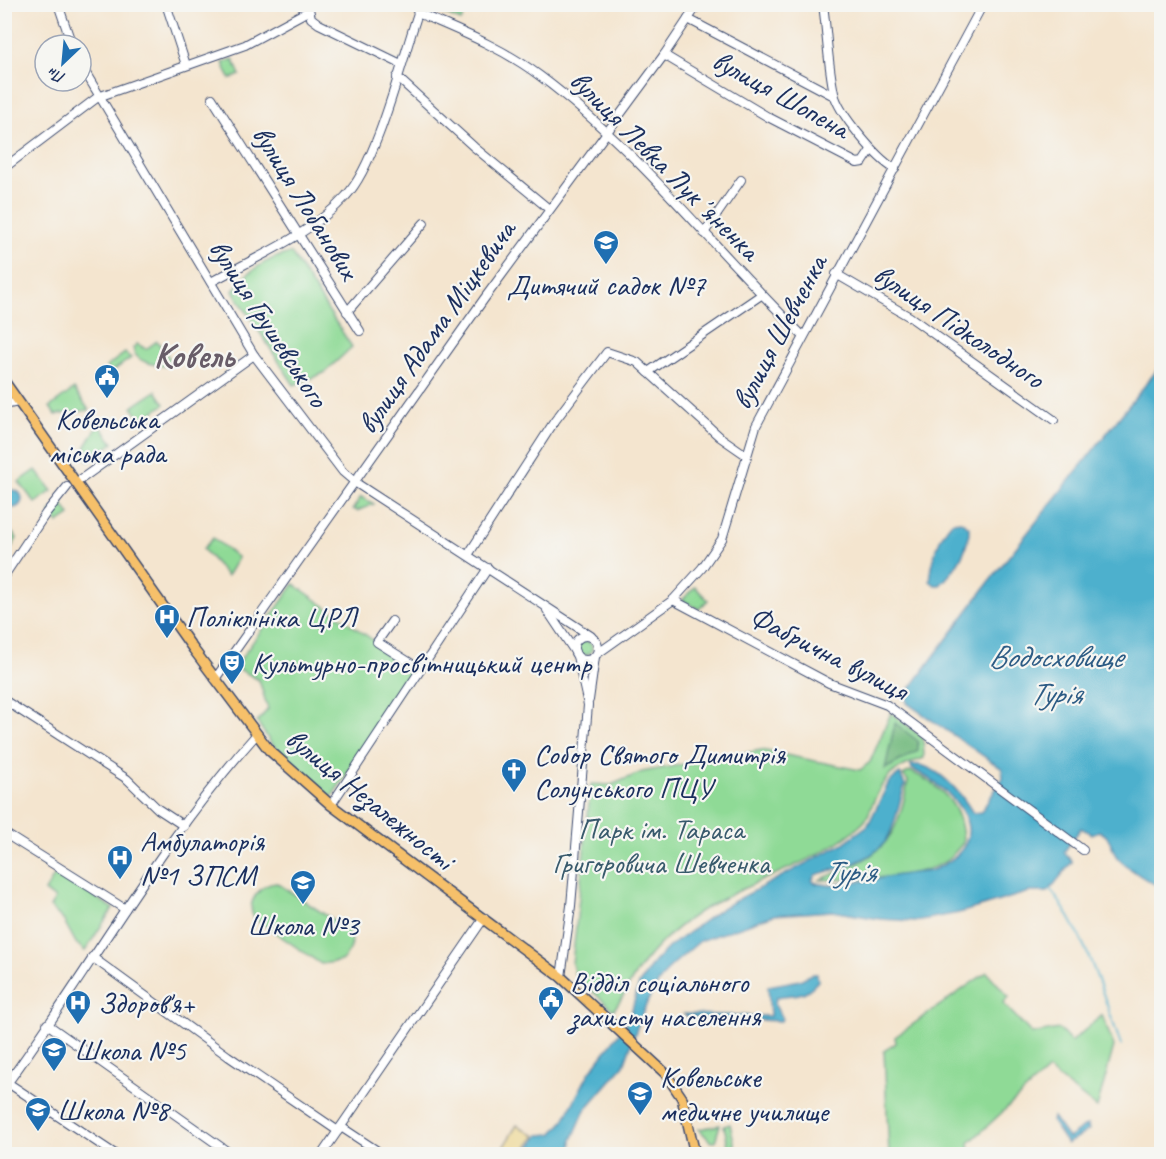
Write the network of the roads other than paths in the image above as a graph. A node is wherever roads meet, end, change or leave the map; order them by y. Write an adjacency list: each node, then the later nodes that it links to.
1 (58, 4): 10 (street)
2 (166, 4): 12 (street)
3 (414, 4): 8 (street)
4 (698, 4): 9 (street, вулиця Адама Міцкевича)
5 (823, 4): 16 (street)
6 (983, 4): 22 (street, вулиця Шевченка)
7 (308, 8): 12 (street); 13 (street)
8 (418, 14): 13 (street); 19 (street, вулиця Левка Лукʼяненка)
9 (688, 19): 11 (street, вулиця Адама Міцкевича); 16 (street)
10 (68, 33)
11 (664, 55): 19 (street, вулиця Адама Міцкевича); 20 (street, вулиця Шопена)
12 (186, 64): 17 (street)
13 (401, 64): 14 (street)
14 (397, 77): 24 (street); 27 (street)
15 (93, 88): 17 (street, вулиця Грушевського)
16 (834, 96): 20 (street)
17 (98, 97): 21 (street); 29 (street, вулиця Грушевського)
18 (213, 99): 27 (street, вулиця Лобанових)
19 (607, 133): 24 (street, вулиця Адама Міцкевича); 26 (street, вулиця Левка Лукʼяненка)
20 (872, 150): 22 (street)
21 (4, 168)
22 (895, 169): 28 (street, вулиця Шевченка)
23 (741, 180): 26 (street)
24 (549, 209): 42 (street, вулиця Адама Міцкевича)
25 (424, 223): 31 (street)
26 (704, 232): 30 (street, вулиця Левка Лукʼяненка)
27 (296, 235): 29 (street); 31 (street, вулиця Лобанових)
28 (836, 274): 33 (street, вулиця Шевченка); 39 (street, вулиця Підколодного)
29 (211, 282): 34 (street, вулиця Грушевського)
30 (761, 296): 33 (street, вулиця Левка Лукʼяненка); 35 (street)
31 (347, 312): 32 (street, вулиця Лобанових)
32 (360, 331)
33 (803, 336): 40 (street, вулиця Шевченка)
34 (254, 355): 41 (street); 42 (street, вулиця Грушевського)
35 (648, 372): 40 (street); 44 (street)
36 (4, 381): 37 (main road, вулиця Незалежності)
37 (18, 402): 38 (street); 41 (main road, вулиця Незалежності)
38 (4, 405)
39 (1054, 420)
40 (746, 455): 47 (street, вулиця Шевченка)
41 (77, 482): 55 (main road, вулиця Незалежності)
42 (356, 483): 44 (street, вулиця Грушевського); 55 (street, вулиця Адама Міцкевича)
43 (67, 487): 46 (street)
44 (468, 555): 45 (street, вулиця Грушевського)
45 (488, 568): 48 (street, вулиця Грушевського); 54 (street)
46 (4, 576)
47 (672, 600): 51 (street, вулиця Шевченка); 62 (street, Фабрична вулиця)
48 (545, 606): 50 (street); 52 (street, вулиця Грушевського)
49 (392, 621): 54 (street)
50 (593, 638): 51 (street); 52 (street); 53 (street)
51 (616, 640): 53 (street, вулиця Шевченка)
52 (576, 654): 53 (street); 57 (street, вулиця Грушевського)
53 (596, 656): 57 (street)
54 (420, 669): 59 (street)
55 (215, 679): 58 (main road, вулиця Незалежності)
56 (4, 700): 60 (street)
57 (588, 705): 66 (street)
58 (256, 735): 59 (main road, вулиця Незалежності); 60 (street)
59 (330, 805): 64 (main road, вулиця Незалежності)
60 (184, 826): 63 (street)
61 (4, 834): 63 (street)
62 (1083, 850)
63 (125, 909): 65 (street)
64 (484, 918): 66 (main road, вулиця Незалежності); 69 (street)
65 (93, 957): 67 (street); 69 (street)
66 (561, 977): 74 (main road, вулиця Незалежності)
67 (47, 1024): 68 (street); 72 (street)
68 (6, 1086): 71 (street)
69 (340, 1129): 70 (street); 73 (street)
70 (376, 1150)
71 (115, 1155)
72 (231, 1155)
73 (322, 1155)
74 (694, 1155)

